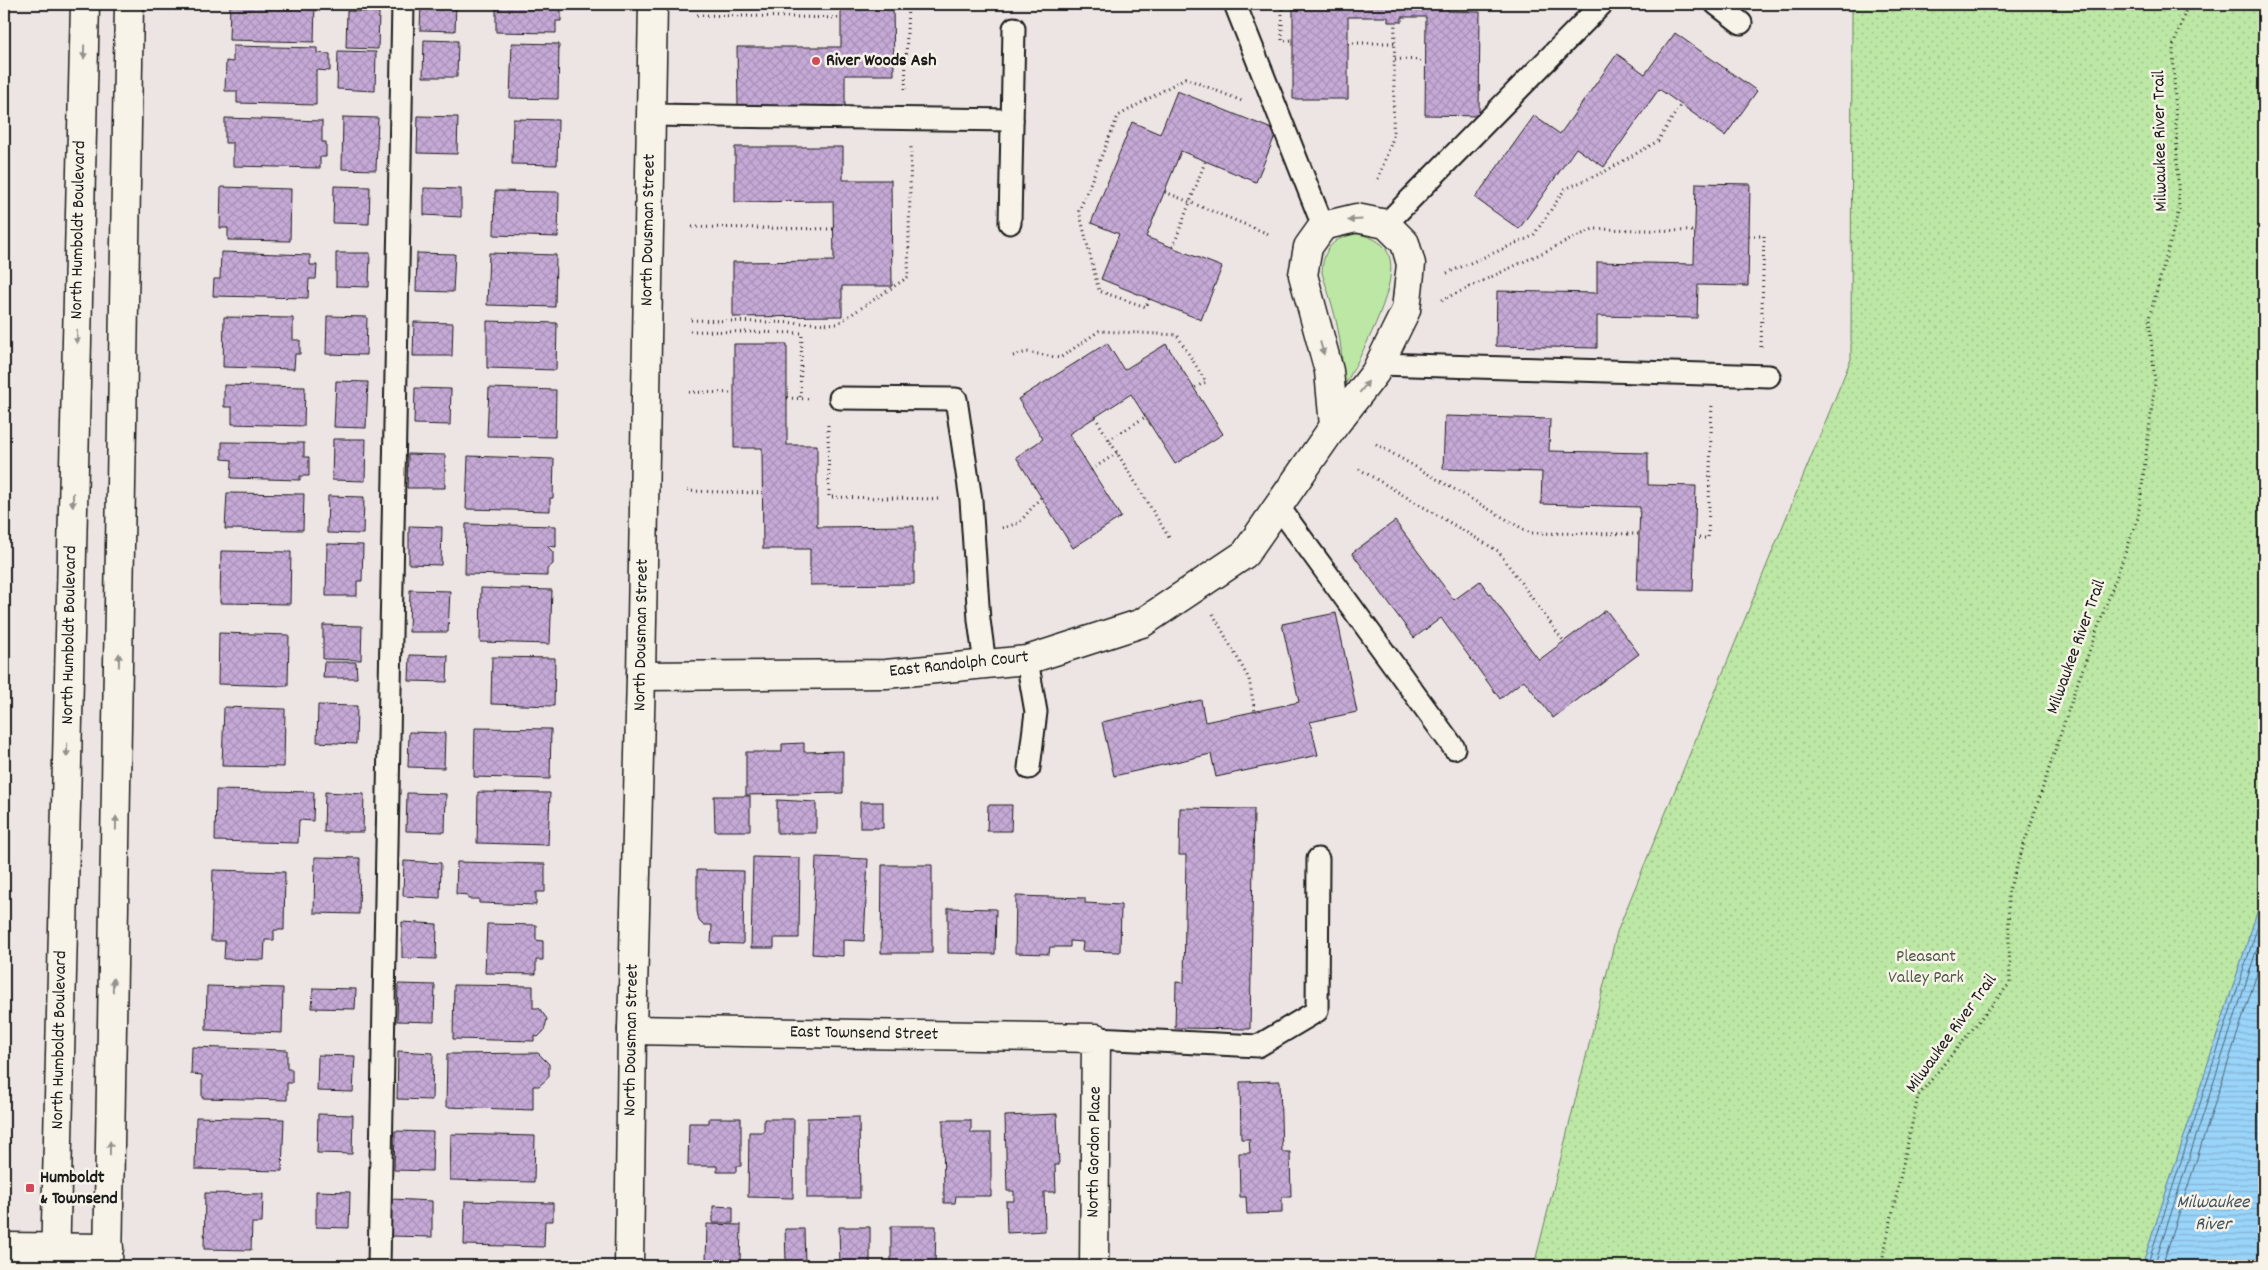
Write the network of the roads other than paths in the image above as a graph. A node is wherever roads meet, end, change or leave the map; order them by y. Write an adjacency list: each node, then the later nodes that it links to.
1 (85, 4): 29 (street, North Humboldt Boulevard, one-way to 29)
2 (129, 4): 30 (street, one-way to 2)
3 (403, 4): 31 (lane)
4 (653, 4): 10 (street, North Dousman Street)
5 (1235, 4): 14 (lane)
6 (1602, 4): 13 (lane)
7 (1716, 4): 8 (lane)
8 (1741, 23)
9 (1014, 28): 11 (lane)
10 (651, 115): 11 (lane); 22 (street, North Dousman Street)
11 (1012, 120): 12 (lane)
12 (1010, 222)
13 (1386, 224): 14 (street, one-way to 14); 15 (street, East Randolph Court)
14 (1322, 226): 18 (street, one-way to 18)
15 (1379, 364): 16 (lane); 18 (street, East Randolph Court, one-way to 15)
16 (1765, 376)
17 (840, 398): 21 (lane)
18 (1334, 426): 19 (street, East Randolph Court)
19 (1278, 506): 20 (street, East Randolph Court); 23 (lane)
20 (1026, 660): 21 (street, East Randolph Court); 24 (lane)
21 (985, 664): 22 (street, East Randolph Court)
22 (641, 676): 26 (street, North Dousman Street)
23 (1454, 748)
24 (1029, 768)
25 (1318, 859): 27 (lane)
26 (632, 1030): 27 (street, East Townsend Street); 32 (street, North Dousman Street)
27 (1096, 1038): 33 (street, North Gordon Place)
28 (4, 1247): 29 (street)
29 (55, 1257): 30 (street)
30 (109, 1257)
31 (379, 1266)
32 (629, 1266)
33 (1094, 1266)

